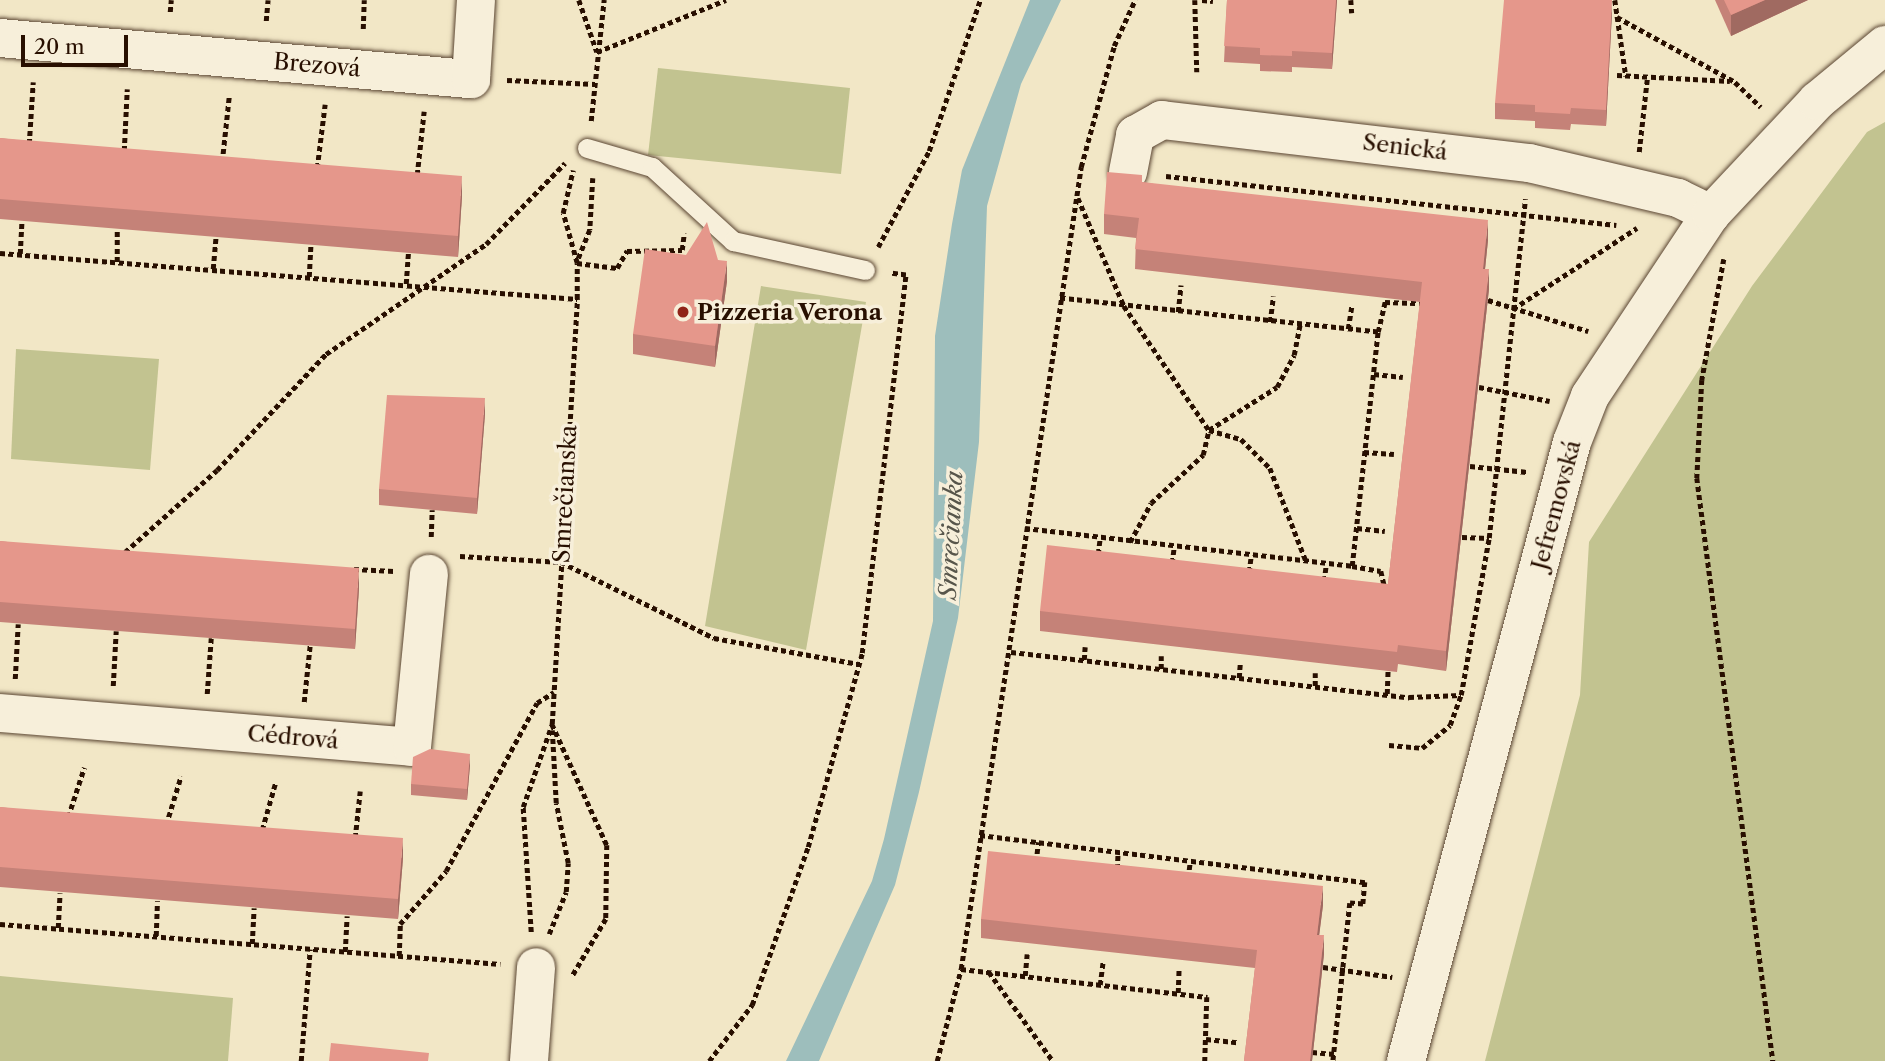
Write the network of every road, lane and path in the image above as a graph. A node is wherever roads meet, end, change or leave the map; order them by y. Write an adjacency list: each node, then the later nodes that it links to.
1 (171, 0): 15 (path)
2 (268, 0): 18 (path)
3 (364, 0): 19 (path)
4 (476, 0): 26 (street)
5 (579, 0): 22 (path, Smrečianska)
6 (604, 0): 22 (path, Smrečianska)
7 (726, 0): 22 (path)
8 (980, 0): 62 (path)
9 (1135, 0): 37 (path)
10 (1195, 0): 23 (path)
11 (1202, 0): 14 (path)
12 (1351, 0): 16 (path)
13 (1615, 0): 17 (path)
14 (1213, 1)
15 (170, 12)
16 (1352, 13)
17 (1617, 17): 25 (path); 25 (path)
18 (266, 21)
19 (363, 29)
20 (0, 38): 26 (street, Brezová)
21 (1885, 45): 52 (street, Jefremovská)
22 (597, 52): 28 (path, Smrečianska)
23 (1197, 72)
24 (1617, 75): 25 (path)
25 (1626, 76)
26 (471, 79): 28 (path)
27 (33, 82): 35 (path)
28 (595, 84): 33 (path, Smrečianska)
29 (127, 89): 34 (path)
30 (229, 96): 39 (path)
31 (325, 103): 42 (path)
32 (425, 110): 40 (path)
33 (583, 153): 48 (lane); 60 (path, Smrečianska); 60 (path, Smrečianska); 66 (path)
34 (124, 155)
35 (27, 161)
36 (1529, 163): 38 (street, Senická); 50 (path); 52 (street, Senická)
37 (1081, 166): 38 (path); 44 (path)
38 (1128, 172): 41 (path)
39 (221, 176)
40 (417, 179)
41 (1193, 180): 43 (path); 45 (path)
42 (315, 184)
43 (1285, 188): 46 (path); 47 (path)
44 (1077, 194): 68 (path); 73 (path)
45 (1192, 194)
46 (1362, 197): 49 (path); 50 (path)
47 (1284, 198)
48 (687, 205): 60 (path); 62 (lane)
49 (1361, 207)
50 (1524, 215): 74 (path); 74 (path)
51 (22, 221): 58 (path)
52 (1704, 224): 80 (street, Jefremovská); 190 (path)
53 (117, 229): 59 (path)
54 (216, 237): 61 (path)
55 (311, 244): 63 (path)
56 (408, 252): 64 (path)
57 (0, 253): 58 (path)
58 (20, 254): 59 (path)
59 (117, 262): 61 (path)
60 (577, 263): 69 (path, Smrečianska)
61 (214, 269): 63 (path)
62 (865, 270): 124 (path)
63 (309, 277): 64 (path)
64 (406, 284): 66 (path)
65 (1181, 285): 75 (path)
66 (425, 286): 69 (path); 101 (path)
67 (1273, 296): 76 (path)
68 (1060, 298): 73 (path); 92 (path)
69 (577, 299): 107 (path, Smrečianska)
70 (1488, 300): 74 (path)
71 (1422, 303): 79 (path)
72 (1352, 304): 78 (path)
73 (1124, 306): 75 (path); 86 (path)
74 (1512, 309): 80 (path); 84 (path)
75 (1178, 312): 76 (path)
76 (1270, 322): 77 (path)
77 (1300, 324): 78 (path); 86 (path)
78 (1348, 329): 79 (path)
79 (1378, 332): 81 (path)
80 (1621, 341): 85 (street, Jefremovská)
81 (1374, 374): 82 (path); 87 (path)
82 (1403, 377)
83 (1479, 387): 84 (path)
84 (1503, 390): 85 (path); 90 (path)
85 (1583, 413): 91 (street, Jefremovská)
86 (1209, 430): 98 (path); 105 (path)
87 (1364, 452): 88 (path); 93 (path)
88 (1394, 454)
89 (1470, 466): 90 (path)
90 (1496, 468): 91 (path); 97 (path)
91 (1561, 484): 175 (street, Jefremovská)
92 (1025, 528): 96 (path); 121 (path)
93 (1357, 528): 94 (path); 110 (path)
94 (1385, 531)
95 (1462, 537): 97 (path)
96 (1100, 538): 98 (path); 104 (path)
97 (1489, 538): 133 (path)
98 (1130, 542): 99 (path)
99 (1174, 547): 103 (path); 112 (path)
100 (111, 552): 101 (path)
101 (124, 553): 102 (path); 106 (path)
102 (138, 554)
103 (1251, 555): 105 (path); 113 (path)
104 (1097, 560)
105 (1306, 561): 109 (path)
106 (123, 562)
107 (561, 562): 108 (path); 124 (path); 131 (path, Smrečianska)
108 (442, 564): 111 (path); 138 (street, Cédrová)
109 (1326, 565): 110 (path); 115 (path)
110 (1352, 566): 114 (path)
111 (341, 568)
112 (1171, 568)
113 (1249, 577)
114 (1385, 593)
115 (1322, 596)
116 (18, 624): 134 (path)
117 (116, 631): 135 (path)
118 (211, 638): 137 (path)
119 (310, 645): 138 (path)
120 (1085, 647): 123 (path)
121 (1011, 652): 123 (path); 146 (path)
122 (1161, 656): 126 (path)
123 (1084, 660): 126 (path)
124 (859, 664): 184 (path)
125 (1240, 664): 129 (path)
126 (1161, 669): 129 (path)
127 (1388, 671): 132 (path)
128 (1315, 673): 130 (path)
129 (1239, 677): 130 (path)
130 (1315, 686): 132 (path)
131 (554, 692): 136 (path, Smrečianska); 166 (path)
132 (1387, 694): 133 (path)
133 (1461, 695): 139 (path)
134 (7, 714): 135 (street, Cédrová)
135 (111, 722): 137 (street, Cédrová)
136 (552, 724): 173 (path, Smrečianska); 173 (path, Smrečianska); 173 (path, Smrečianska)
137 (204, 730): 138 (street, Cédrová)
138 (301, 737)
139 (1389, 745)
140 (84, 768): 144 (path)
141 (181, 776): 147 (path)
142 (275, 784): 145 (path)
143 (360, 790): 148 (path)
144 (64, 832)
145 (261, 834)
146 (980, 835): 149 (path); 169 (path)
147 (162, 839)
148 (355, 842)
149 (1038, 842): 150 (path); 153 (path)
150 (1118, 852): 151 (path); 152 (path)
151 (1190, 861): 155 (path); 170 (path)
152 (1117, 874)
153 (1035, 875)
154 (60, 893): 160 (path)
155 (1187, 893)
156 (157, 901): 161 (path)
157 (254, 908): 162 (path)
158 (347, 915): 164 (path)
159 (0, 924): 160 (path)
160 (58, 928): 161 (path)
161 (156, 936): 162 (path)
162 (252, 944): 163 (path)
163 (310, 949): 164 (path); 182 (path)
164 (345, 952): 166 (path)
165 (1027, 954): 174 (path)
166 (399, 956): 173 (path)
167 (1102, 962): 176 (path)
168 (1323, 967): 170 (path)
169 (961, 969): 172 (path); 185 (path)
170 (1344, 969): 175 (path); 181 (path)
171 (1179, 970): 177 (path)
172 (989, 972): 174 (path); 186 (path)
173 (553, 973): 183 (street)
174 (1025, 976): 176 (path)
175 (1427, 982): 189 (street, Jefremovská)
176 (1100, 985): 177 (path)
177 (1178, 993): 178 (path)
178 (1206, 1039): 179 (path); 187 (path)
179 (1237, 1042)
180 (1312, 1052): 181 (path)
181 (1334, 1054): 188 (path)
182 (301, 1061)
183 (529, 1061)
184 (709, 1061)
185 (937, 1061)
186 (1053, 1061)
187 (1205, 1061)
188 (1333, 1061)
189 (1406, 1061)
190 (1773, 1061)

